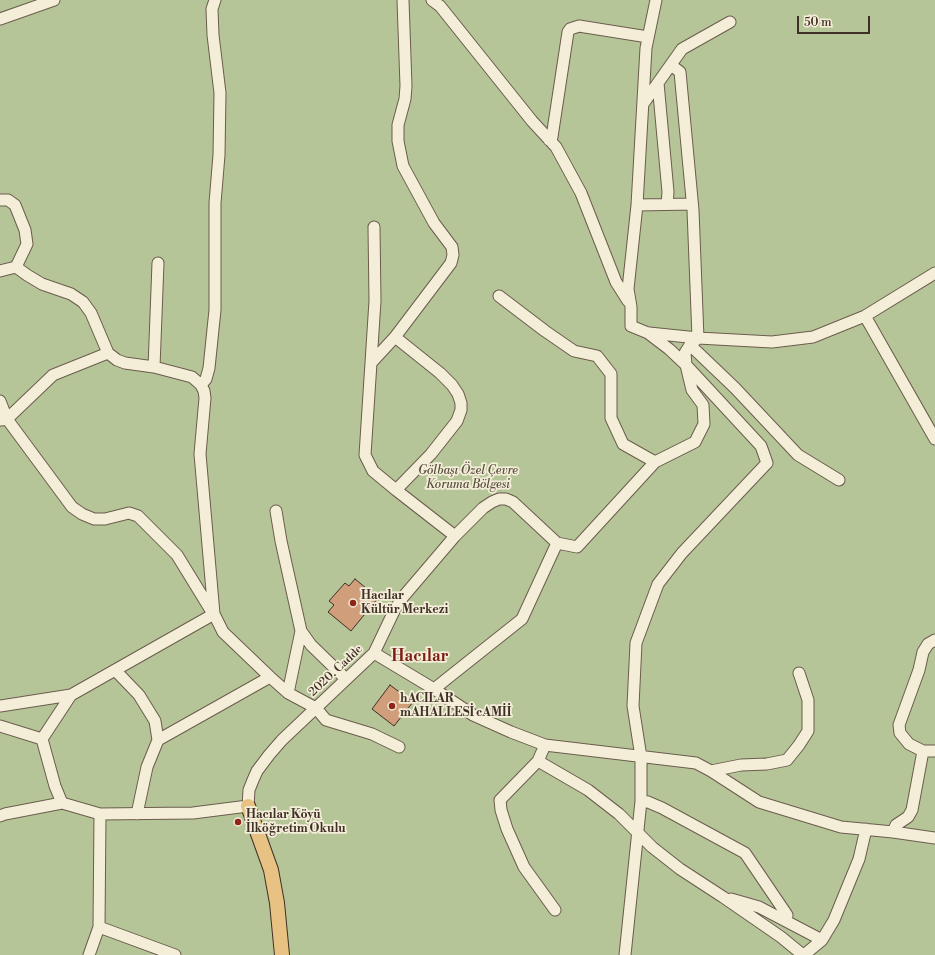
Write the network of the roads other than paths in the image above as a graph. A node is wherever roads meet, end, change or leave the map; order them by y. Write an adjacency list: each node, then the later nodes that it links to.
1 (54, 0): 6 (street)
2 (215, 0): 32 (street)
3 (403, 0): 26 (street)
4 (432, 0): 12 (street)
5 (656, 0): 8 (street)
6 (0, 19)
7 (730, 22): 9 (street)
8 (648, 36): 11 (street); 12 (street)
9 (670, 65): 10 (street); 15 (street)
10 (658, 83): 11 (street); 14 (street)
11 (643, 104): 16 (street)
12 (549, 140): 23 (street)
13 (0, 200): 19 (street)
14 (667, 204): 15 (street); 16 (street)
15 (692, 204): 27 (street)
16 (637, 205): 23 (street)
17 (374, 227): 29 (street)
18 (158, 263): 31 (street)
19 (16, 266): 20 (street); 28 (street)
20 (0, 271)
21 (935, 273): 24 (street)
22 (499, 296): 36 (street)
23 (631, 307): 25 (street)
24 (866, 316): 27 (street); 35 (street)
25 (648, 333): 27 (street); 30 (street)
26 (395, 337): 29 (street); 38 (street)
27 (694, 341): 30 (street); 37 (street)
28 (108, 353): 31 (street); 34 (street)
29 (371, 363): 38 (street)
30 (686, 365): 36 (street); 62 (street)
31 (154, 367): 32 (street)
32 (201, 385): 42 (street)
33 (0, 401): 34 (street)
34 (4, 419): 42 (street)
35 (935, 439)
36 (655, 462): 41 (street)
37 (839, 480)
38 (396, 490): 40 (street)
39 (276, 511): 43 (street)
40 (455, 536): 41 (street, 2020. Cadde); 45 (street, 2020. Cadde)
41 (557, 544): 50 (street)
42 (214, 614): 46 (street); 48 (street)
43 (301, 631): 49 (street); 51 (street)
44 (935, 640): 60 (street)
45 (374, 653): 49 (street, 2020. Cadde); 50 (street)
46 (115, 670): 52 (street); 57 (street)
47 (799, 673): 64 (street)
48 (270, 677): 51 (street); 57 (street)
49 (346, 679): 54 (street, 2020. Cadde)
50 (434, 689): 58 (street)
51 (288, 693): 54 (street)
52 (71, 695): 53 (street); 56 (street)
53 (0, 706)
54 (316, 708): 59 (street); 67 (street, 2020. Cadde)
55 (0, 726): 56 (street)
56 (42, 739): 66 (street)
57 (158, 740): 70 (street)
58 (545, 745): 62 (street); 63 (street)
59 (399, 747)
60 (923, 751): 61 (street); 72 (street)
61 (935, 751)
62 (641, 757): 64 (street); 65 (street)
63 (538, 761): 73 (street); 76 (street)
64 (711, 771): 71 (street)
65 (641, 801): 73 (street); 77 (street)
66 (62, 803): 68 (street); 69 (street)
67 (248, 806): 70 (street); 82 (main road)
68 (2, 811)
69 (100, 814): 70 (street); 78 (street)
70 (137, 814)
71 (866, 829): 72 (street); 79 (street)
72 (893, 832): 74 (street)
73 (638, 834): 75 (street); 83 (street)
74 (935, 838)
75 (723, 896): 77 (street); 84 (street)
76 (555, 910)
77 (786, 921): 79 (street)
78 (99, 927): 80 (street); 81 (street)
79 (822, 940): 84 (street)
80 (89, 955)
81 (175, 955)
82 (282, 955)
83 (625, 955)
84 (804, 955)

